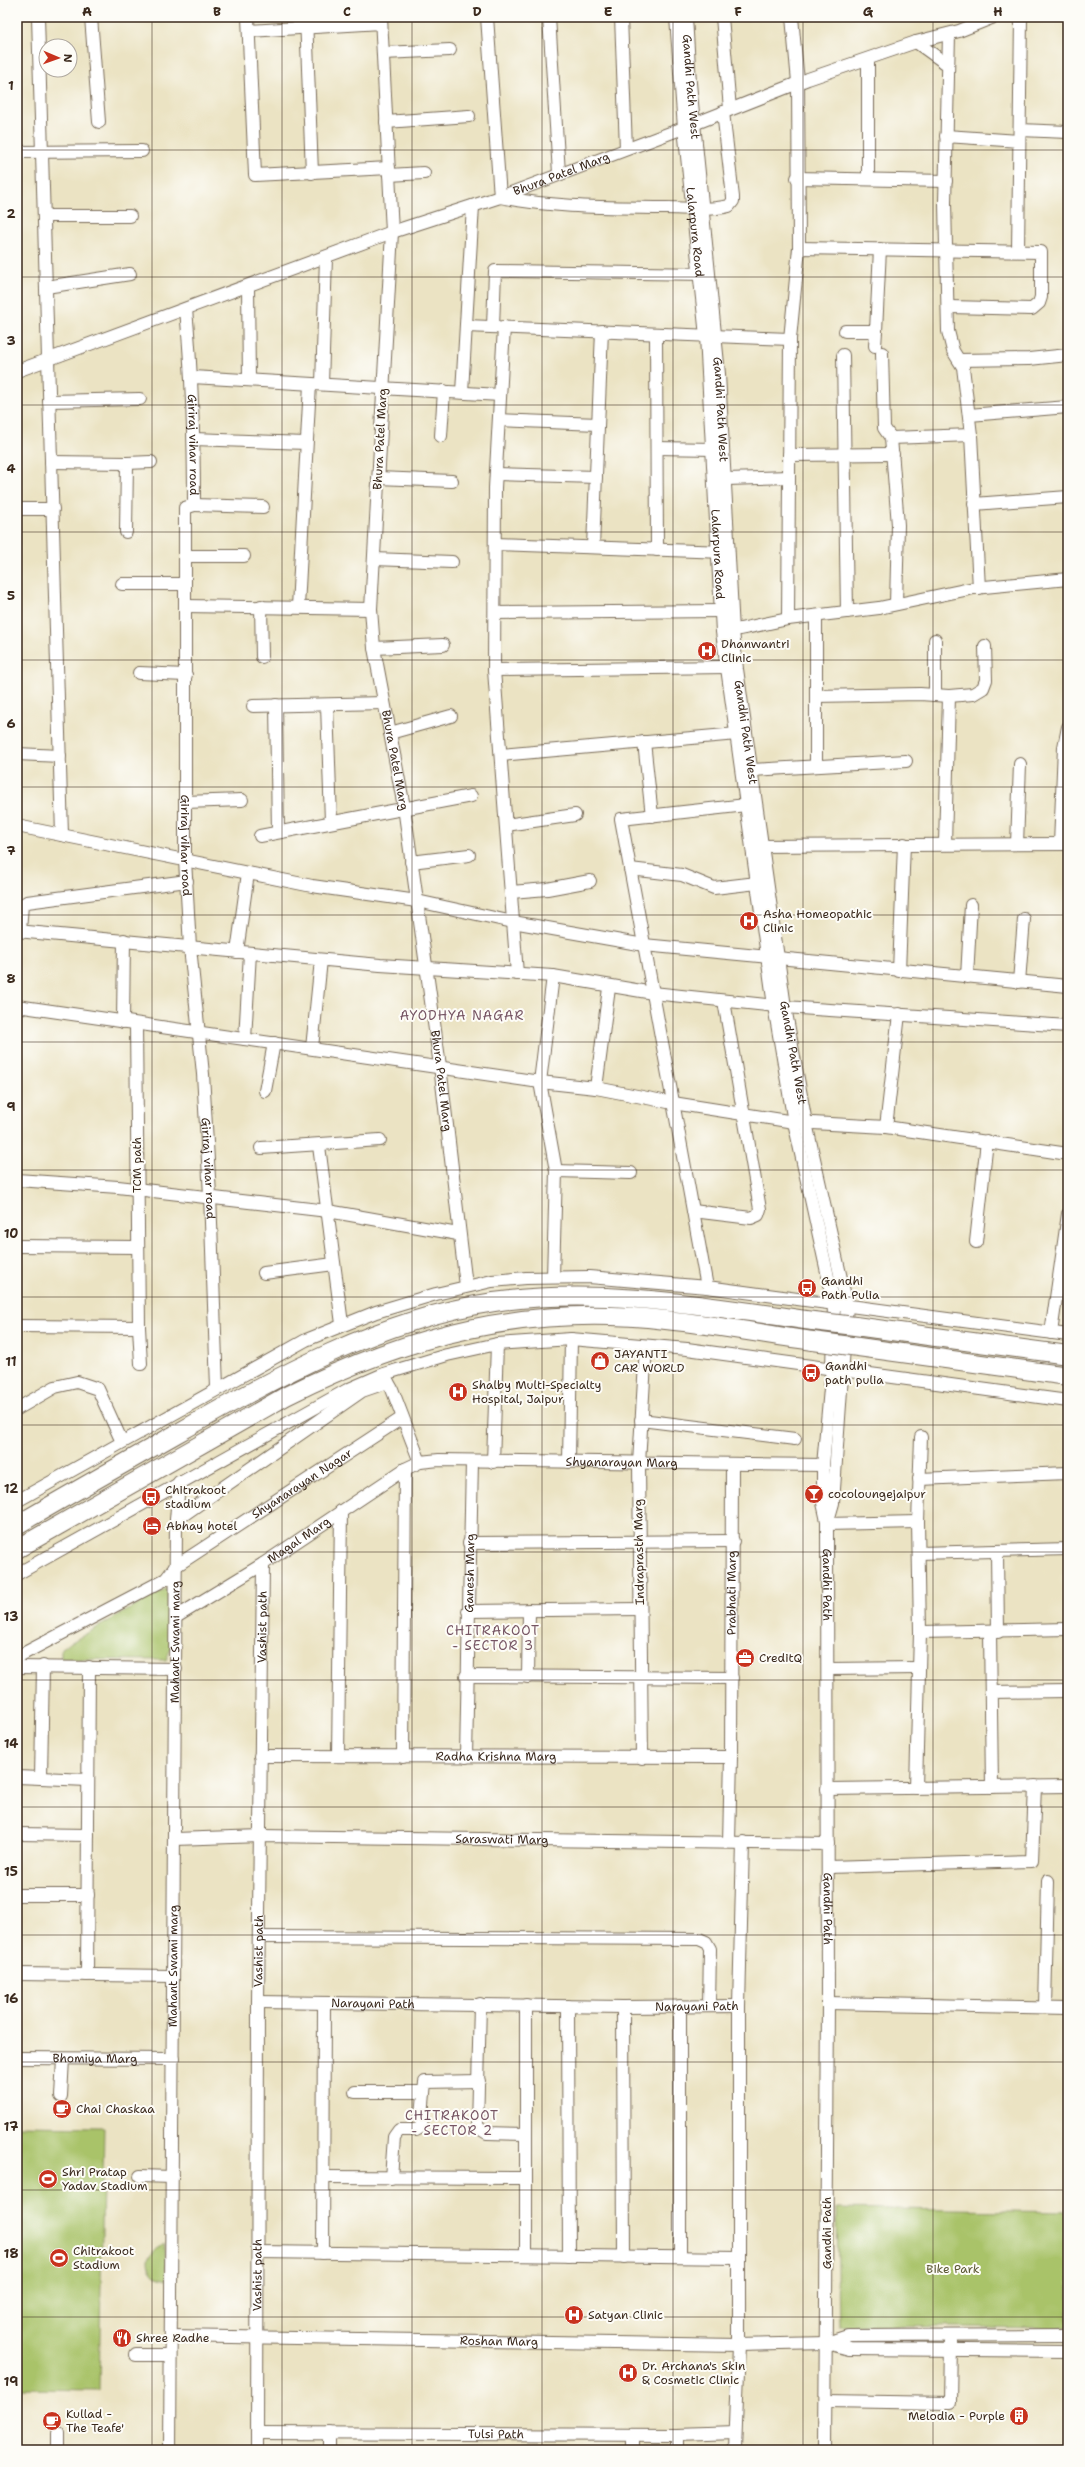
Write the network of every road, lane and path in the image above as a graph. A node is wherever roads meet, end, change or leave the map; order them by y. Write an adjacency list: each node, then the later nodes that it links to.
1 (38, 17): 34 (street)
2 (91, 17): 25 (street)
3 (248, 17): 15 (street)
4 (487, 17): 42 (street)
5 (549, 17): 38 (street)
6 (621, 17): 31 (street)
7 (676, 17): 27 (street)
8 (686, 17): 27 (street, Gandhi Path West)
9 (722, 17): 23 (street)
10 (792, 17): 22 (street)
11 (994, 17): 16 (street, Bhura Patel Marg)
12 (1021, 17): 30 (street)
13 (381, 20): 14 (street); 19 (street, Bhura Patel Marg)
14 (306, 22): 15 (street); 36 (street)
15 (249, 31): 36 (street)
16 (949, 34): 17 (street, Bhura Patel Marg); 21 (street)
17 (916, 42): 20 (street, Bhura Patel Marg); 21 (street)
18 (450, 50): 19 (street)
19 (383, 53): 26 (street, Bhura Patel Marg)
20 (868, 60): 22 (street, Bhura Patel Marg); 40 (street)
21 (948, 65): 29 (street)
22 (798, 82): 23 (street, Bhura Patel Marg); 39 (street)
23 (727, 111): 27 (street, Bhura Patel Marg); 44 (street)
24 (469, 116): 26 (street)
25 (99, 122)
26 (386, 122): 35 (street, Bhura Patel Marg)
27 (689, 126): 31 (street, Bhura Patel Marg); 44 (street, Gandhi Path West)
28 (1068, 132): 30 (street)
29 (946, 136): 30 (street); 41 (street)
30 (1020, 136): 51 (street)
31 (626, 149): 38 (street, Bhura Patel Marg)
32 (142, 151): 34 (street)
33 (17, 152): 34 (street)
34 (42, 152): 45 (street)
35 (389, 172): 36 (street); 37 (street); 47 (street, Bhura Patel Marg)
36 (312, 173)
37 (424, 173)
38 (559, 173): 42 (street, Bhura Patel Marg)
39 (797, 178): 40 (street); 48 (street)
40 (868, 178): 41 (street)
41 (946, 180): 50 (street)
42 (500, 197): 43 (street, Bhura Patel Marg); 44 (street)
43 (473, 206): 47 (street, Bhura Patel Marg); 59 (street)
44 (698, 208): 54 (street, Gandhi Path West)
45 (44, 216): 46 (street); 56 (street)
46 (130, 216)
47 (392, 232): 52 (street); 75 (street, Bhura Patel Marg)
48 (799, 248): 49 (street); 66 (street)
49 (880, 249): 50 (street); 63 (street)
50 (947, 249): 51 (street); 57 (street)
51 (1018, 250): 57 (street)
52 (326, 257): 55 (street); 74 (street)
53 (130, 274): 56 (street)
54 (705, 274): 60 (street); 65 (street, Gandhi Path West)
55 (248, 286): 58 (street); 73 (street)
56 (46, 287): 69 (street)
57 (949, 307): 70 (street)
58 (186, 309): 69 (street); 72 (street, Giriraj vihar road)
59 (466, 326): 60 (street); 77 (street)
60 (498, 327): 61 (street); 78 (street)
61 (602, 331): 64 (street); 84 (street)
62 (845, 331): 63 (street)
63 (876, 331): 87 (street)
64 (656, 334): 65 (street); 90 (street)
65 (711, 336): 66 (street); 91 (street, Lalarpura Road); 102 (street, Gandhi Path West)
66 (790, 339): 94 (street)
67 (843, 355): 92 (street)
68 (1068, 355): 70 (street)
69 (50, 359): 71 (street); 80 (street)
70 (959, 360): 82 (street)
71 (17, 371)
72 (192, 377): 73 (street); 88 (street, Giriraj vihar road)
73 (249, 380): 74 (street)
74 (316, 384): 75 (street); 89 (street)
75 (383, 388): 76 (street); 101 (street, Bhura Patel Marg)
76 (444, 391): 77 (street); 86 (street)
77 (462, 392): 78 (street)
78 (500, 395): 83 (street)
79 (140, 399): 80 (street)
80 (49, 401): 95 (street)
81 (1068, 407): 82 (street)
82 (969, 415): 85 (street)
83 (499, 420): 84 (street); 98 (street)
84 (598, 424): 99 (street)
85 (971, 435): 87 (street); 105 (street)
86 (441, 436)
87 (891, 438): 93 (street)
88 (194, 439): 89 (street); 106 (street, Giriraj vihar road)
89 (306, 443): 126 (street)
90 (657, 448): 91 (street); 113 (street)
91 (713, 449): 114 (street, Lalarpura Road)
92 (845, 454): 93 (street); 94 (street); 129 (street)
93 (893, 454): 123 (street)
94 (789, 455): 100 (street)
95 (51, 462): 97 (street); 109 (street)
96 (151, 462): 97 (street)
97 (127, 463): 110 (street)
98 (496, 474): 99 (street); 111 (street)
99 (596, 477): 112 (street)
100 (789, 477): 102 (street); 132 (street)
101 (378, 478): 103 (street); 117 (street, Bhura Patel Marg)
102 (726, 479): 114 (street, Gandhi Path West)
103 (452, 481)
104 (1068, 497): 105 (street)
105 (974, 504): 122 (street)
106 (194, 505): 107 (street); 115 (street, Giriraj vihar road)
107 (263, 507)
108 (17, 509): 109 (street)
109 (52, 509): 158 (street)
110 (126, 532)
111 (495, 544): 112 (street); 130 (street)
112 (593, 547): 113 (street)
113 (657, 550): 114 (street)
114 (723, 552): 128 (street, Lalarpura Road); 133 (street, Gandhi Path West)
115 (185, 556): 116 (street); 121 (street, Giriraj vihar road)
116 (244, 556)
117 (374, 559): 118 (street); 127 (street, Bhura Patel Marg)
118 (452, 562)
119 (1068, 579): 122 (street)
120 (122, 584): 121 (street)
121 (185, 584): 124 (street, Giriraj vihar road)
122 (979, 588): 123 (street)
123 (896, 604): 129 (street)
124 (186, 606): 125 (street); 142 (street, Giriraj vihar road)
125 (261, 606): 126 (street); 138 (street)
126 (298, 607): 127 (street)
127 (371, 609): 137 (street, Bhura Patel Marg)
128 (721, 611): 130 (street); 133 (street, Lalarpura Road)
129 (847, 612): 131 (street)
130 (494, 613): 140 (street)
131 (816, 616): 132 (street); 144 (street)
132 (788, 619): 133 (street)
133 (728, 632): 139 (street, Lalarpura Road); 162 (street, Gandhi Path West)
134 (935, 640): 143 (street)
135 (443, 645): 137 (street)
136 (985, 646): 145 (street)
137 (374, 648): 146 (street, Bhura Patel Marg)
138 (262, 657)
139 (727, 668): 140 (street); 153 (street, Lalarpura Road)
140 (494, 670): 157 (street)
141 (139, 673): 142 (street)
142 (186, 675): 165 (street, Giriraj vihar road)
143 (935, 695): 144 (street); 145 (street)
144 (816, 696): 161 (street)
145 (949, 696): 177 (street)
146 (384, 703): 147 (street); 152 (street, Bhura Patel Marg)
147 (327, 704): 148 (street); 170 (street)
148 (276, 705): 149 (street); 173 (street)
149 (253, 706)
150 (451, 716): 152 (street)
151 (1068, 727): 155 (street)
152 (390, 733): 167 (street, Bhura Patel Marg)
153 (737, 734): 154 (street); 166 (street, Lalarpura Road)
154 (644, 742): 157 (street); 169 (street)
155 (1066, 747): 179 (street)
156 (17, 754): 158 (street)
157 (501, 755): 171 (street)
158 (60, 756): 174 (street)
159 (906, 761): 161 (street)
160 (1020, 764): 178 (street)
161 (816, 765): 162 (street)
162 (752, 770): 180 (street, Gandhi Path West)
163 (471, 796): 167 (street)
164 (242, 800): 165 (street)
165 (185, 802): 182 (street, Giriraj vihar road)
166 (746, 804): 169 (street); 180 (street, Lalarpura Road)
167 (404, 807): 170 (street); 183 (street, Bhura Patel Marg)
168 (575, 815): 171 (street)
169 (652, 816): 184 (street)
170 (331, 821): 173 (street)
171 (506, 825): 189 (street)
172 (17, 826): 174 (street)
173 (278, 832): 175 (street)
174 (62, 835): 182 (street)
175 (260, 836)
176 (904, 844): 177 (street); 180 (street); 203 (street)
177 (945, 844): 178 (street)
178 (1017, 844): 179 (street)
179 (1064, 844)
180 (757, 845): 188 (street, Lalarpura Road); 200 (street, Gandhi Path West)
181 (469, 855): 183 (street)
182 (185, 860): 185 (street); 186 (street, Giriraj vihar road)
183 (411, 862): 190 (street, Bhura Patel Marg)
184 (630, 870): 188 (street); 196 (street)
185 (248, 873): 190 (street); 198 (street)
186 (187, 881): 194 (street); 197 (street, Giriraj vihar road)
187 (590, 881): 189 (street)
188 (757, 882): 200 (street, Lalarpura Road)
189 (511, 892): 193 (street)
190 (417, 901): 193 (street); 202 (street, Bhura Patel Marg)
191 (971, 905): 206 (street)
192 (1024, 919): 207 (street)
193 (513, 922): 196 (street); 204 (street)
194 (19, 931): 195 (street)
195 (124, 940): 197 (street); 215 (street)
196 (644, 945): 200 (street); 210 (street)
197 (190, 947): 198 (street); 218 (street, Giriraj vihar road)
198 (237, 952): 199 (street)
199 (250, 953): 201 (street); 219 (street)
200 (772, 957): 203 (street); 213 (street, Gandhi Path West)
201 (321, 960): 202 (street); 221 (street)
202 (426, 969): 204 (street); 222 (street, Bhura Patel Marg)
203 (899, 971): 206 (street)
204 (517, 974): 205 (street)
205 (553, 976): 209 (street); 223 (street)
206 (967, 977): 207 (street)
207 (1019, 982): 208 (street)
208 (1068, 986)
209 (608, 988): 210 (street); 224 (street)
210 (653, 993): 211 (street); 226 (street)
211 (724, 1001): 213 (street); 227 (street)
212 (17, 1006): 215 (street)
213 (780, 1007): 214 (street); 228 (street, Gandhi Path West); 228 (street)
214 (900, 1014): 217 (street); 229 (street)
215 (123, 1022): 216 (street)
216 (136, 1024): 218 (street); 238 (street, TCM path)
217 (1068, 1026)
218 (198, 1032): 219 (street); 239 (street, Giriraj vihar road)
219 (244, 1039): 220 (street)
220 (274, 1043): 221 (street); 225 (street)
221 (312, 1048): 222 (street)
222 (440, 1066): 223 (street); 243 (street, Bhura Patel Marg)
223 (540, 1082): 224 (street); 235 (street)
224 (596, 1088): 226 (street)
225 (265, 1090)
226 (673, 1103): 227 (street); 240 (street)
227 (744, 1114): 228 (street); 240 (street)
228 (800, 1122): 229 (street); 253 (street); 254 (street, Gandhi Path West)
229 (886, 1127): 231 (street)
230 (380, 1140): 232 (street)
231 (987, 1141): 234 (street); 244 (street)
232 (319, 1146): 233 (street); 241 (street)
233 (261, 1148)
234 (1068, 1154)
235 (556, 1171): 236 (street); 250 (street)
236 (631, 1172)
237 (17, 1180): 238 (street)
238 (137, 1189): 239 (street); 246 (street, TCM path)
239 (210, 1199): 241 (street); 268 (street, Giriraj vihar road)
240 (693, 1211): 252 (street)
241 (328, 1212): 243 (street); 248 (street)
242 (1068, 1214): 247 (street)
243 (458, 1234): 251 (street, Bhura Patel Marg)
244 (976, 1242)
245 (17, 1246): 246 (street)
246 (137, 1247): 257 (street, TCM path)
247 (1065, 1256): 258 (street)
248 (334, 1264): 249 (street); 255 (street)
249 (264, 1273)
250 (553, 1277): 251 (street); 252 (street)
251 (466, 1286): 255 (street)
252 (707, 1287): 253 (street)
253 (834, 1304): 254 (street); 265 (street)
254 (847, 1305): 258 (street); 265 (street, Gandhi Path West)
255 (342, 1324): 268 (street)
256 (17, 1326): 257 (street)
257 (139, 1327): 264 (street, TCM path)
258 (1051, 1333): 259 (street)
259 (1068, 1335)
260 (571, 1340): 261 (street); 262 (street); 279 (street)
261 (497, 1344): 267 (street); 278 (street)
262 (646, 1346): 265 (street); 272 (street, Indraprasth Marg)
263 (1068, 1355): 292 (highway, bridge)
264 (141, 1364)
265 (837, 1368): 269 (street); 282 (street); 291 (street, Gandhi Path)
266 (1068, 1376): 296 (highway, bridge)
267 (386, 1378): 271 (street); 286 (street); 289 (street)
268 (217, 1388): 275 (street)
269 (1068, 1401)
270 (17, 1409): 275 (street)
271 (402, 1418): 277 (street); 301 (street, Shyanarayan Nagar)
272 (641, 1420): 274 (street); 280 (street, Indraprasth Marg)
273 (921, 1437): 285 (street)
274 (795, 1439)
275 (122, 1442): 287 (street)
276 (472, 1461): 277 (street, Shyanarayan Marg); 278 (street, Shyanarayan Marg); 295 (street, Ganesh Marg)
277 (420, 1462): 283 (street, Magal Marg)
278 (493, 1462): 279 (street, Shyanarayan Marg)
279 (569, 1462): 280 (street, Shyanarayan Marg)
280 (639, 1463): 281 (street, Shyanarayan Marg); 294 (street, Indraprasth Marg)
281 (732, 1465): 282 (street, Shyanarayan Marg); 293 (street, Prabhati Marg)
282 (823, 1465): 291 (street)
283 (405, 1469): 288 (street, Magal Marg); 325 (street)
284 (1068, 1473): 285 (street)
285 (919, 1479): 290 (street)
286 (179, 1482): 289 (street, Mahant Swami marg); 302 (street)
287 (17, 1501)
288 (341, 1511): 300 (street, Magal Marg); 324 (street)
289 (176, 1520): 301 (street, Mahant Swami marg)
290 (918, 1522): 291 (street); 299 (street)
291 (827, 1524): 316 (street, Gandhi Path)
292 (17, 1525)
293 (733, 1541): 294 (street); 320 (street, Prabhati Marg)
294 (639, 1542): 295 (street); 303 (street, Indraprasth Marg)
295 (469, 1543): 305 (street, Ganesh Marg)
296 (17, 1549)
297 (1068, 1549): 298 (street)
298 (997, 1552): 299 (street); 309 (street)
299 (919, 1553): 308 (street)
300 (263, 1564): 306 (street, Magal Marg); 323 (street, Vashist path)
301 (176, 1566): 306 (street, Mahant Swami marg); 310 (street, Shyanarayan Nagar)
302 (17, 1574)
303 (640, 1609): 304 (street); 319 (street, Indraprasth Marg)
304 (529, 1610): 305 (street); 318 (street)
305 (468, 1611): 317 (street, Ganesh Marg)
306 (176, 1617): 315 (street, Mahant Swami marg)
307 (1068, 1629): 309 (street)
308 (920, 1632): 309 (street); 314 (street)
309 (994, 1632): 322 (street)
310 (17, 1657)
311 (43, 1666): 312 (street); 313 (street); 330 (street)
312 (17, 1667)
313 (89, 1667): 315 (street); 331 (street)
314 (918, 1668): 316 (street); 335 (street)
315 (176, 1669): 340 (street, Mahant Swami marg)
316 (828, 1669): 336 (street, Gandhi Path)
317 (466, 1676): 318 (street); 326 (street, Ganesh Marg)
318 (528, 1677): 319 (street)
319 (641, 1678): 320 (street); 328 (street, Indraprasth Marg)
320 (732, 1678): 327 (street, Prabhati Marg)
321 (1068, 1691): 322 (street)
322 (991, 1692): 334 (street)
323 (260, 1756): 324 (street, Radha Krishna Marg); 339 (street, Vashist path)
324 (338, 1756): 325 (street, Radha Krishna Marg)
325 (403, 1756): 326 (street, Radha Krishna Marg)
326 (466, 1757): 328 (street, Radha Krishna Marg)
327 (731, 1757): 328 (street, Radha Krishna Marg); 341 (street, Prabhati Marg)
328 (642, 1758)
329 (17, 1777): 330 (street)
330 (41, 1778): 331 (street)
331 (88, 1780): 338 (street)
332 (1035, 1786): 333 (street); 334 (street); 344 (street)
333 (1068, 1786)
334 (992, 1787): 335 (street)
335 (916, 1788): 336 (street)
336 (827, 1789): 343 (street, Gandhi Path)
337 (17, 1834): 338 (street)
338 (88, 1835): 347 (street)
339 (261, 1836): 340 (street, Saraswati Marg); 341 (street, Saraswati Marg); 348 (street, Vashist path)
340 (175, 1839): 351 (street, Mahant Swami marg)
341 (728, 1842): 342 (street, Saraswati Marg)
342 (743, 1842): 343 (street, Saraswati Marg); 360 (street)
343 (828, 1844): 344 (street, Gandhi Path)
344 (828, 1867): 354 (street, Gandhi Path)
345 (1048, 1881): 362 (street)
346 (17, 1895): 347 (street)
347 (88, 1895): 350 (street)
348 (260, 1937): 352 (street, Vashist path); 359 (street)
349 (17, 1974): 350 (street)
350 (87, 1975): 351 (street)
351 (173, 1976): 366 (street, Mahant Swami marg)
352 (258, 2002): 353 (street, Narayani Path); 377 (street, Vashist path)
353 (324, 2003): 355 (street, Narayani Path); 374 (street)
354 (828, 2003): 362 (street); 388 (street, Gandhi Path)
355 (480, 2004): 356 (street, Narayani Path); 367 (street)
356 (526, 2005): 357 (street, Narayani Path); 371 (street)
357 (568, 2006): 361 (street, Narayani Path); 380 (street)
358 (680, 2006): 359 (street, Narayani Path); 361 (street, Narayani Path); 381 (street)
359 (709, 2006): 360 (street, Narayani Path)
360 (739, 2006): 383 (street, Narayani Path)
361 (623, 2007): 382 (street)
362 (1045, 2007): 363 (street)
363 (1068, 2008)
364 (17, 2058): 365 (street, Bhomiya Marg)
365 (63, 2059): 366 (street, Bhomiya Marg); 370 (street)
366 (173, 2059): 373 (street, Mahant Swami marg)
367 (479, 2081): 369 (street); 371 (street)
368 (356, 2092): 369 (street)
369 (423, 2092): 375 (street)
370 (61, 2096)
371 (526, 2134): 376 (street)
372 (140, 2176): 373 (street)
373 (172, 2177): 385 (street, Mahant Swami marg)
374 (324, 2177): 375 (street); 378 (street)
375 (391, 2178): 376 (street)
376 (526, 2178): 379 (street)
377 (258, 2252): 378 (street); 387 (street, Vashist path)
378 (323, 2253): 379 (street)
379 (526, 2254): 380 (street)
380 (569, 2256): 382 (street)
381 (680, 2257): 382 (street); 383 (street)
382 (624, 2258)
383 (738, 2258): 389 (street, Narayani Path)
384 (1068, 2335): 386 (street)
385 (170, 2336): 387 (street, Roshan Marg); 393 (street, Mahant Swami marg)
386 (951, 2336): 388 (street); 390 (street)
387 (258, 2338): 389 (street, Roshan Marg); 396 (street, Vashist path)
388 (827, 2343): 389 (street, Roshan Marg); 390 (street); 394 (street, Gandhi Path)
389 (738, 2345): 398 (street, Narayani Path)
390 (951, 2350): 391 (street); 394 (street)
391 (1068, 2351)
392 (136, 2354): 393 (street)
393 (170, 2355): 402 (street, Mahant Swami marg)
394 (826, 2401): 408 (street, Gandhi Path)
395 (58, 2432): 401 (street)
396 (257, 2433): 397 (street, Tulsi Path); 403 (street, Vashist path)
397 (329, 2433): 399 (street, Tulsi Path); 404 (street)
398 (735, 2433): 400 (street, Tulsi Path); 407 (street, Narayani Path)
399 (633, 2435): 400 (street, Tulsi Path); 405 (street)
400 (678, 2435): 406 (street)
401 (58, 2450)
402 (170, 2450)
403 (257, 2450)
404 (329, 2450)
405 (633, 2450)
406 (677, 2450)
407 (735, 2450)
408 (825, 2450)

